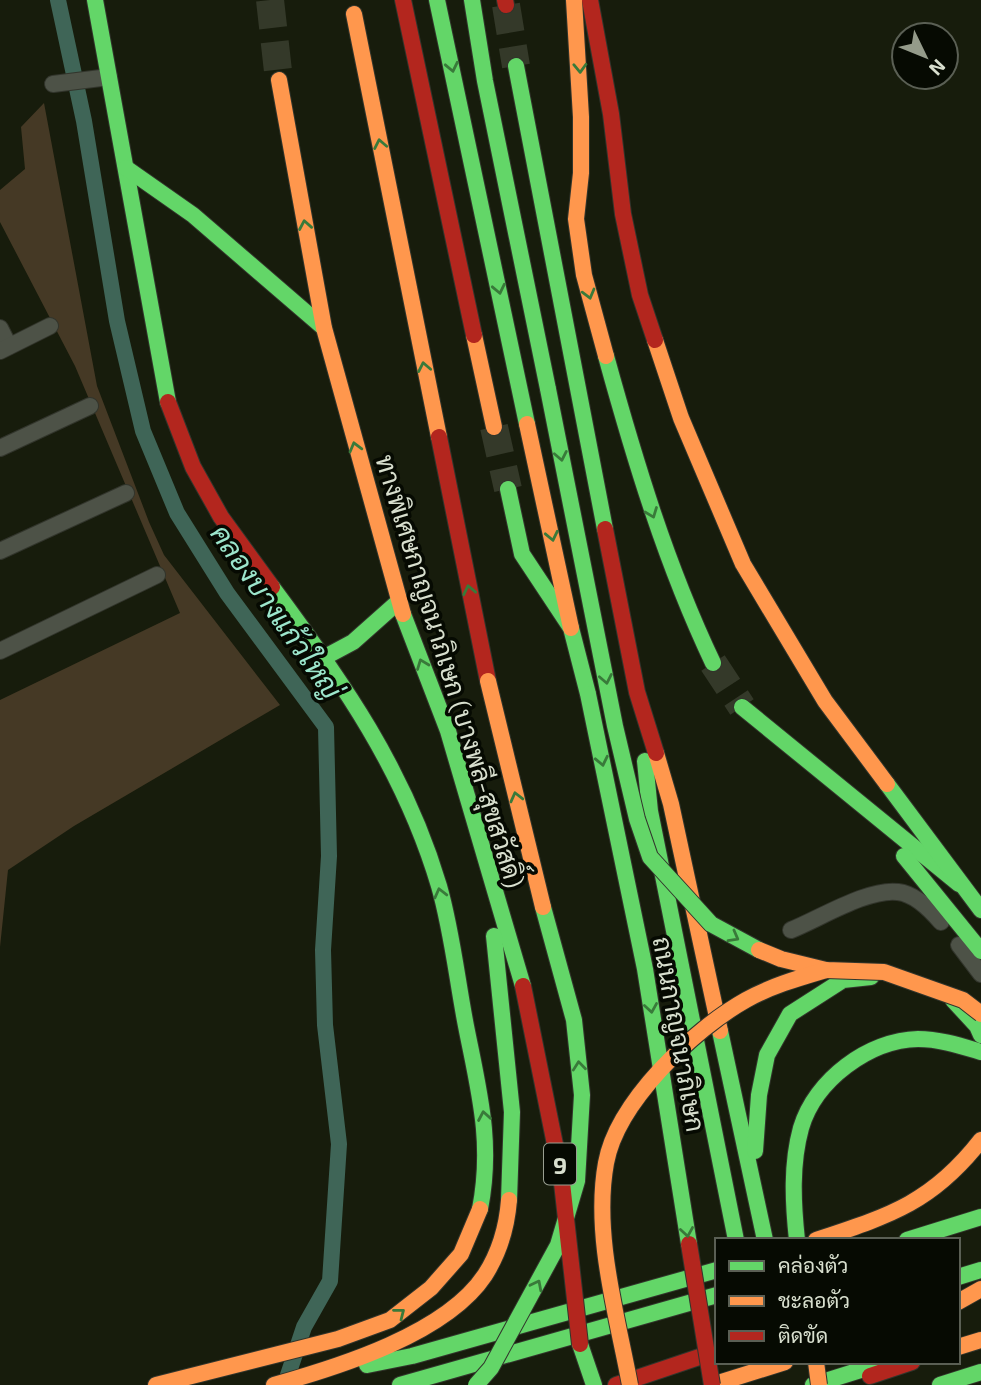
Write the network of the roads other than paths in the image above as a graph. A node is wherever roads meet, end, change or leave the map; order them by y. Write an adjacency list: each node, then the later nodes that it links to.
1 (95, 0): 9 (main road)
2 (403, 0): 18 (main road)
3 (438, 0): 25 (main road, one-way to 25)
4 (472, 0): 37 (main road, one-way to 37, bridge)
5 (574, 0): 28 (main road, one-way to 28)
6 (590, 0): 33 (main road)
7 (354, 14): 74 (main road, one-way to 7, bridge)
8 (516, 66): 29 (main road)
9 (109, 77): 11 (street); 12 (main road)
10 (279, 80): 15 (main road, ทางพิเศษกาญจนาภิเษก (บางพลี-สุขสวัสดิ์), one-way to 10)
11 (53, 85)
12 (126, 168): 15 (main road); 27 (main road)
13 (50, 326): 16 (street)
14 (0, 328): 16 (street)
15 (324, 328): 24 (main road, ทางพิเศษกาญจนาภิเษก (บางพลี-สุขสวัสดิ์), one-way to 15)
16 (5, 349)
17 (90, 406): 19 (street)
18 (494, 427)
19 (0, 448)
20 (508, 489): 25 (main road)
21 (126, 493): 22 (street)
22 (0, 551)
23 (157, 575): 26 (street)
24 (398, 602): 27 (main road); 32 (main road, ทางพิเศษกาญจนาภิเษก (บางพลี-สุขสวัสดิ์), one-way to 24)
25 (571, 628): 79 (main road, ถนนกาญจนาภิเษก, one-way to 79, bridge)
26 (0, 651)
27 (325, 657): 71 (main road, one-way to 27)
28 (713, 663)
29 (637, 692): 43 (main road, ถนนกาญจนาภิเษก); 45 (main road)
30 (742, 707): 31 (main road)
31 (864, 808): 33 (main road); 36 (main road)
32 (483, 857): 59 (main road, ทางพิเศษกาญจนาภิเษก (บางพลี-สุขสวัสดิ์) / 9, bridge); 69 (main road)
33 (959, 884): 34 (main road)
34 (981, 910)
35 (791, 930): 38 (street)
36 (981, 951)
37 (826, 970): 39 (main road, bridge); 78 (main road, bridge)
38 (981, 974)
39 (981, 1014)
40 (981, 1035): 43 (main road)
41 (981, 1052): 47 (main road)
42 (981, 1140): 48 (main road)
43 (754, 1188): 46 (main road, ถนนกาญจนาภิเษก)
44 (981, 1217): 49 (main road)
45 (736, 1238)
46 (765, 1238)
47 (797, 1238)
48 (822, 1238)
49 (913, 1238)
50 (981, 1270): 52 (main road)
51 (715, 1271): 69 (main road)
52 (960, 1276)
53 (981, 1289): 55 (main road)
54 (715, 1296): 73 (main road)
55 (960, 1302)
56 (981, 1332): 57 (main road)
57 (960, 1339)
58 (981, 1340): 61 (main road)
59 (580, 1345): 75 (main road); 76 (main road, 9)
60 (715, 1346): 63 (main road)
61 (960, 1347)
62 (715, 1352): 63 (main road)
63 (698, 1357): 77 (main road)
64 (763, 1364): 80 (main road)
65 (816, 1364): 82 (main road, bridge)
66 (880, 1364): 81 (main road)
67 (906, 1364): 83 (main road)
68 (790, 1366): 79 (main road)
69 (329, 1370): 72 (main road)
70 (981, 1372): 84 (main road)
71 (156, 1385)
72 (274, 1385)
73 (400, 1385)
74 (476, 1385)
75 (580, 1385)
76 (594, 1385)
77 (616, 1385)
78 (631, 1385)
79 (712, 1385)
80 (768, 1385)
81 (813, 1385)
82 (819, 1385)
83 (841, 1385)
84 (940, 1385)

